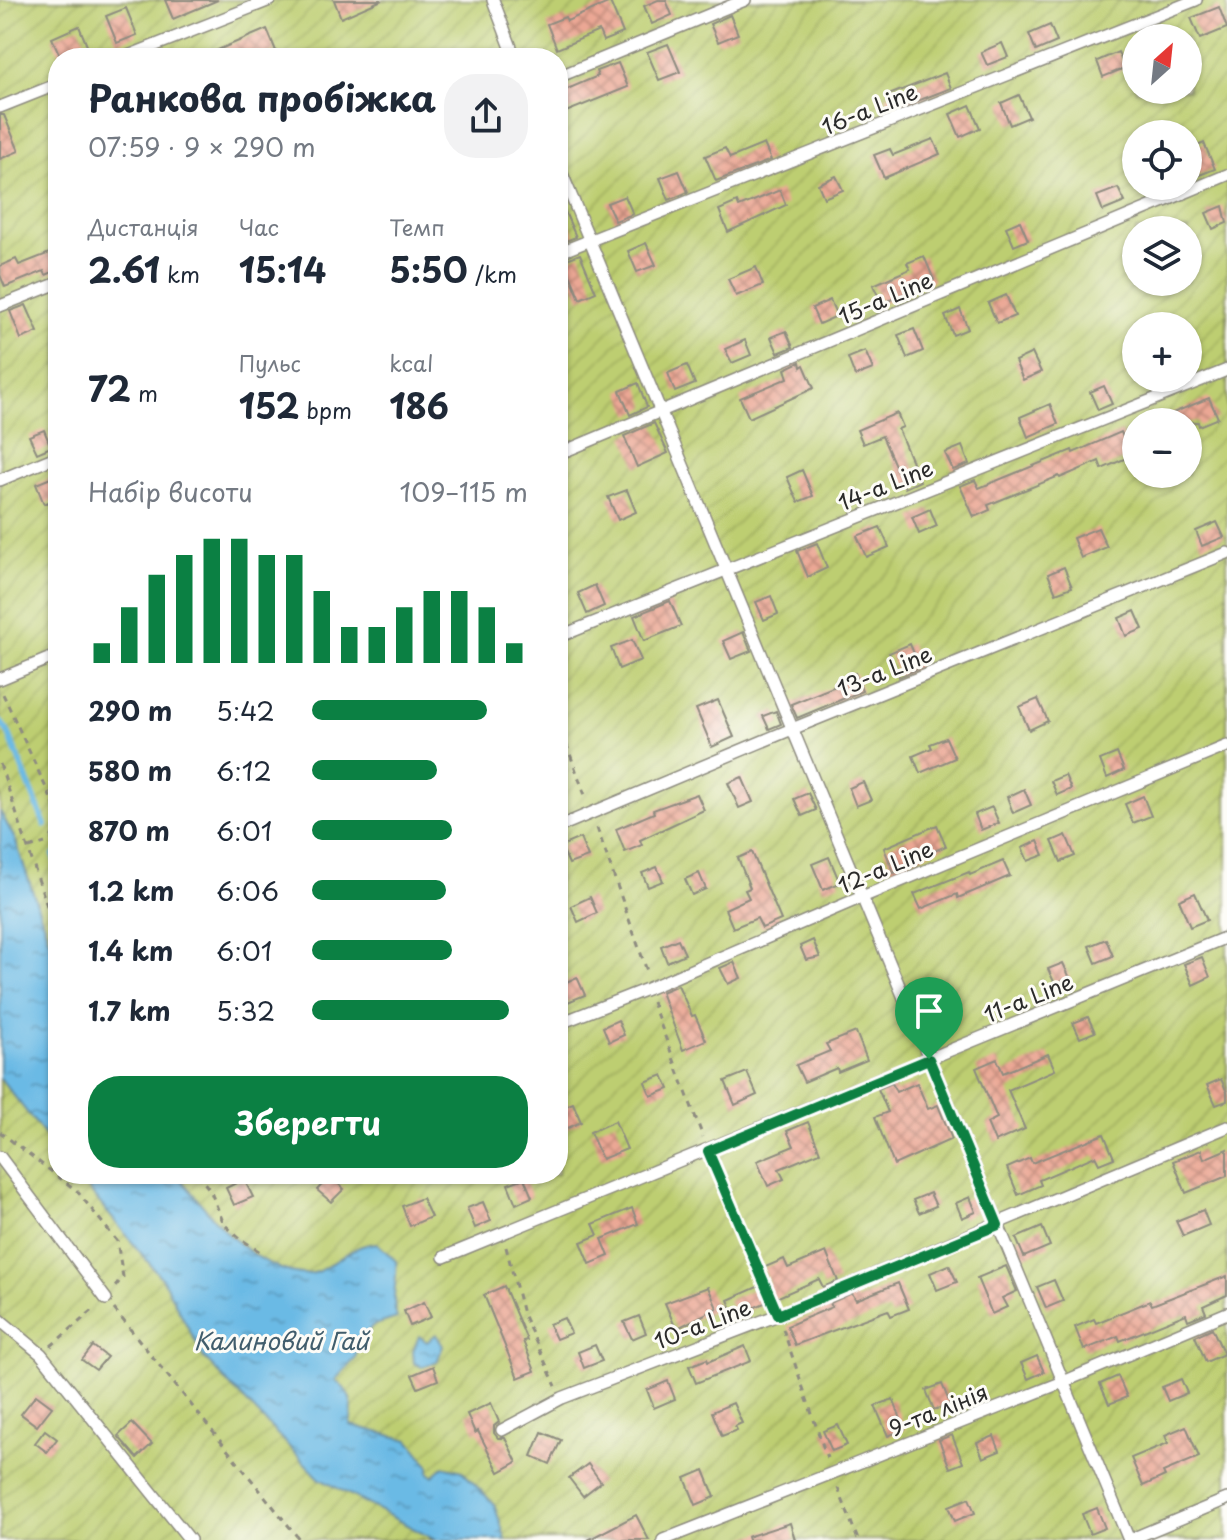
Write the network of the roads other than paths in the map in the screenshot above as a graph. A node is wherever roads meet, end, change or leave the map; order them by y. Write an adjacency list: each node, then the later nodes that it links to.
1 (270, 0): 5 (lane)
2 (493, 0): 6 (lane)
3 (745, 0): 7 (lane)
4 (1196, 0): 12 (lane, 16-a Line)
5 (148, 48)
6 (511, 48)
7 (568, 73)
8 (48, 88): 9 (lane)
9 (0, 107)
10 (1227, 175): 17 (lane, 15-a Line)
11 (568, 188): 12 (lane)
12 (590, 240): 13 (lane, 16-a Line); 17 (lane)
13 (568, 249)
14 (48, 287): 15 (lane)
15 (0, 306)
16 (1227, 370): 22 (lane, 14-a Line)
17 (661, 412): 18 (lane, 15-a Line); 22 (lane)
18 (568, 450)
19 (48, 460): 20 (lane)
20 (0, 480)
21 (1227, 553): 26 (lane, 13-a Line)
22 (726, 569): 23 (lane, 14-a Line); 26 (lane)
23 (568, 633)
24 (48, 659): 25 (lane)
25 (0, 679)
26 (792, 729): 28 (lane, 13-a Line); 29 (lane)
27 (1227, 746): 29 (lane, 12-a Line)
28 (568, 823)
29 (862, 897): 31 (lane, 12-a Line); 32 (lane)
30 (1227, 937): 32 (lane, 11-a Line)
31 (568, 1020)
32 (929, 1059): 35 (lane); 36 (lane, 11-a Line)
33 (1227, 1127): 35 (lane, 10-a Line)
34 (0, 1157): 37 (lane)
35 (998, 1225): 40 (lane); 41 (lane, 10-a Line)
36 (444, 1257)
37 (106, 1299)
38 (1227, 1313): 40 (lane, 9-та лінія)
39 (0, 1320): 43 (lane)
40 (1063, 1382): 44 (lane, 9-та лінія); 45 (lane)
41 (502, 1430)
42 (1227, 1499): 45 (lane)
43 (190, 1540)
44 (663, 1540)
45 (1129, 1540)

